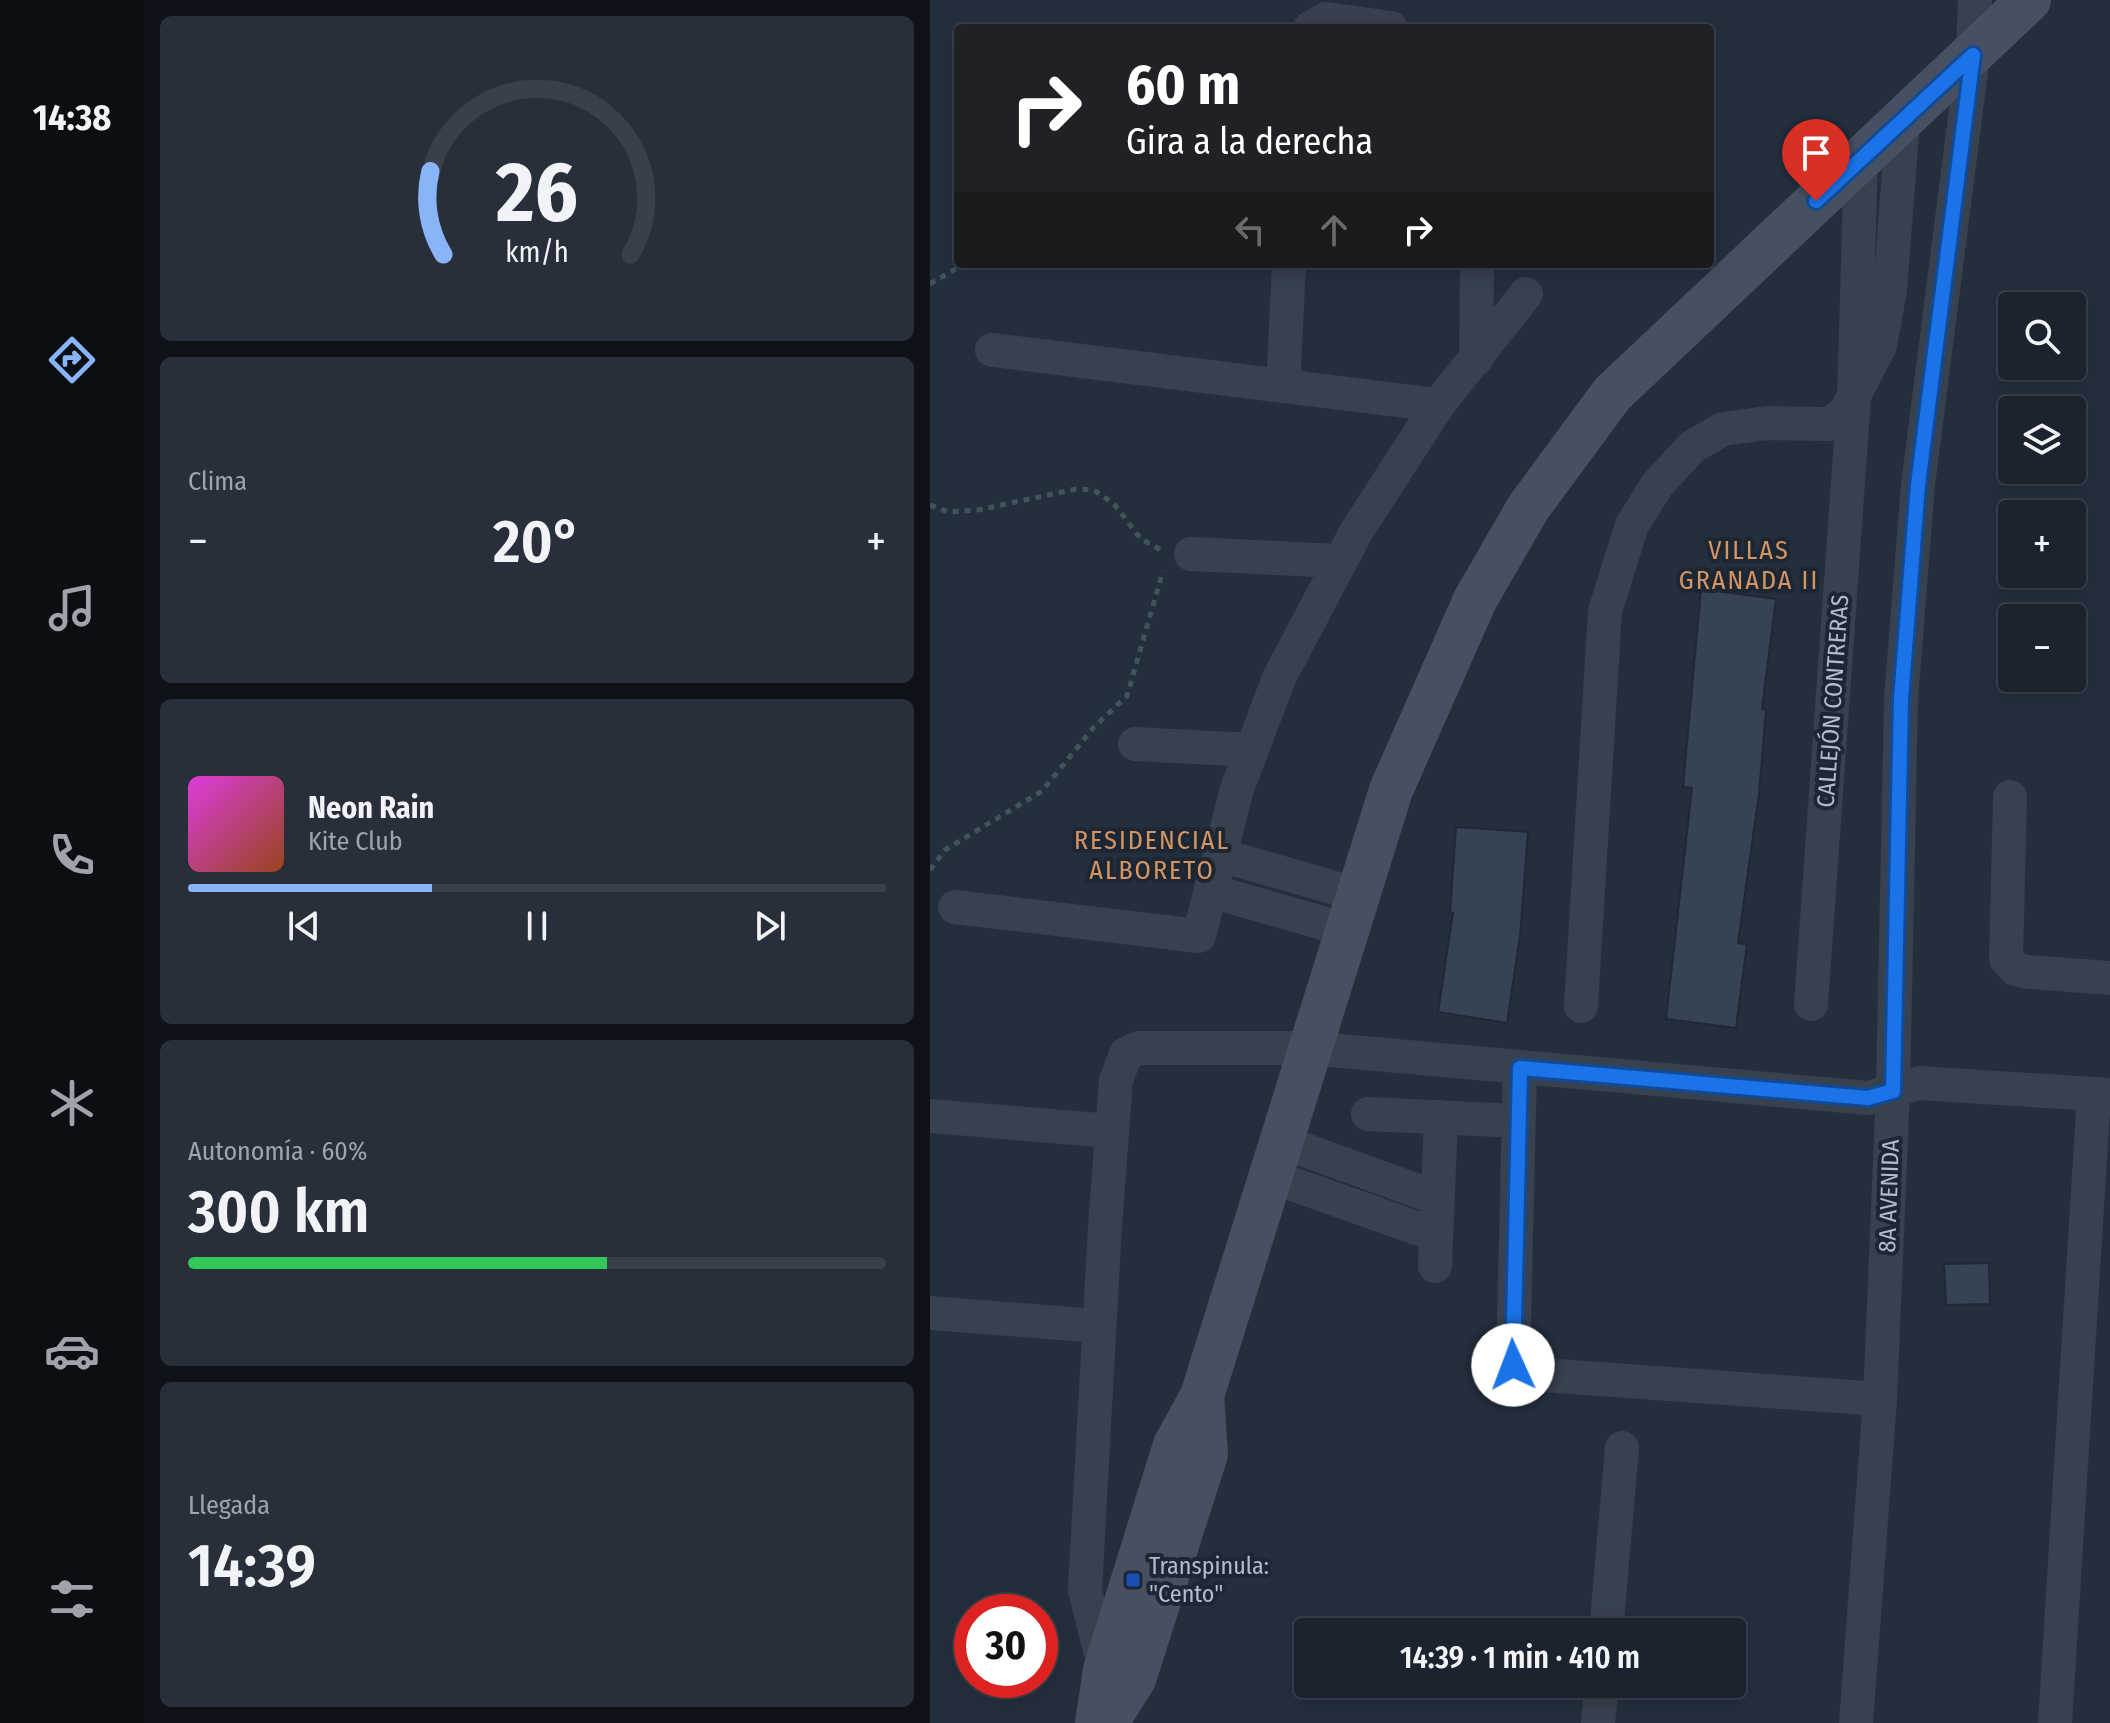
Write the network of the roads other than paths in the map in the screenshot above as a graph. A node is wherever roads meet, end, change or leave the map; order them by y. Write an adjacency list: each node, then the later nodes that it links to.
1 (1975, 0): 5 (street, 8A AVENIDA)
2 (2029, 0): 5 (main road)
3 (1317, 24): 4 (street)
4 (1362, 24)
5 (1973, 55): 6 (main road); 30 (street, 8A AVENIDA)
6 (1903, 120): 7 (main road); 14 (street, CALLEJÓN CONTRERAS)
7 (1861, 158): 14 (street, CALLEJÓN CONTRERAS); 24 (main road)
8 (1289, 268): 13 (street)
9 (1477, 268): 12 (street)
10 (1526, 294): 12 (street)
11 (992, 350): 13 (street)
12 (1476, 359): 15 (street)
13 (1283, 386): 15 (street)
14 (1854, 398): 26 (street, CALLEJÓN CONTRERAS); 27 (street)
15 (1438, 405): 17 (street)
16 (1175, 558): 17 (street)
17 (1340, 561): 19 (street)
18 (1135, 744): 19 (street)
19 (1252, 750): 21 (street)
20 (2010, 797): 25 (street)
21 (1220, 855): 22 (street); 24 (street)
22 (1211, 891): 23 (street); 24 (street)
23 (955, 907)
24 (1353, 913): 28 (main road)
25 (2110, 978)
26 (1811, 1004)
27 (1581, 1006)
28 (1308, 1048): 29 (street); 36 (street); 37 (main road)
29 (1520, 1068): 30 (street); 42 (street)
30 (1893, 1091): 31 (street); 42 (street, 8A AVENIDA)
31 (2102, 1094): 51 (street)
32 (1368, 1114): 34 (street)
33 (930, 1116): 36 (street)
34 (1441, 1117): 35 (street); 38 (street)
35 (1497, 1120)
36 (1112, 1131): 40 (street)
37 (1275, 1159): 38 (street); 38 (street); 41 (main road)
38 (1437, 1198)
39 (930, 1313): 40 (street)
40 (1099, 1326): 45 (street)
41 (1202, 1396): 45 (main road); 48 (main road)
42 (1880, 1399): 50 (street, 8A AVENIDA)
43 (1622, 1448): 44 (street)
44 (1607, 1618)
45 (1105, 1670): 47 (main road)
46 (1601, 1698): 49 (street)
47 (1097, 1723)
48 (1106, 1723)
49 (1598, 1723)
50 (1856, 1723)
51 (2055, 1723)

